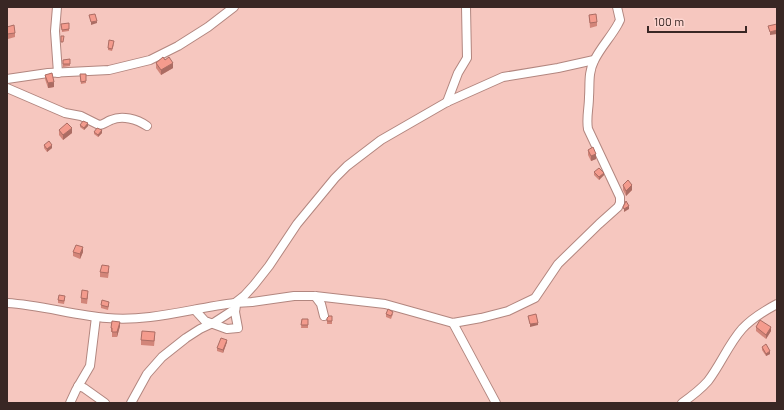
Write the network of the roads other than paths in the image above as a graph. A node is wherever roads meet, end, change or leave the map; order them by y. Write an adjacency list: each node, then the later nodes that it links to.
1 (57, 7): 6 (street)
2 (234, 7): 6 (street)
3 (466, 7): 9 (street)
4 (617, 7): 5 (street)
5 (594, 60): 9 (street); 18 (street)
6 (58, 73): 7 (street)
7 (7, 79)
8 (7, 88): 10 (street)
9 (447, 102): 14 (street)
10 (147, 126)
11 (315, 296): 14 (street); 16 (street); 18 (street)
12 (7, 303): 17 (street)
13 (777, 304): 25 (street)
14 (236, 305): 15 (street); 19 (street); 19 (street)
15 (196, 310): 17 (street); 19 (street)
16 (324, 316)
17 (96, 317): 20 (street)
18 (453, 323): 24 (street)
19 (212, 324): 23 (street)
20 (78, 386): 21 (street); 22 (street)
21 (70, 403)
22 (105, 403)
23 (132, 403)
24 (496, 403)
25 (682, 403)

